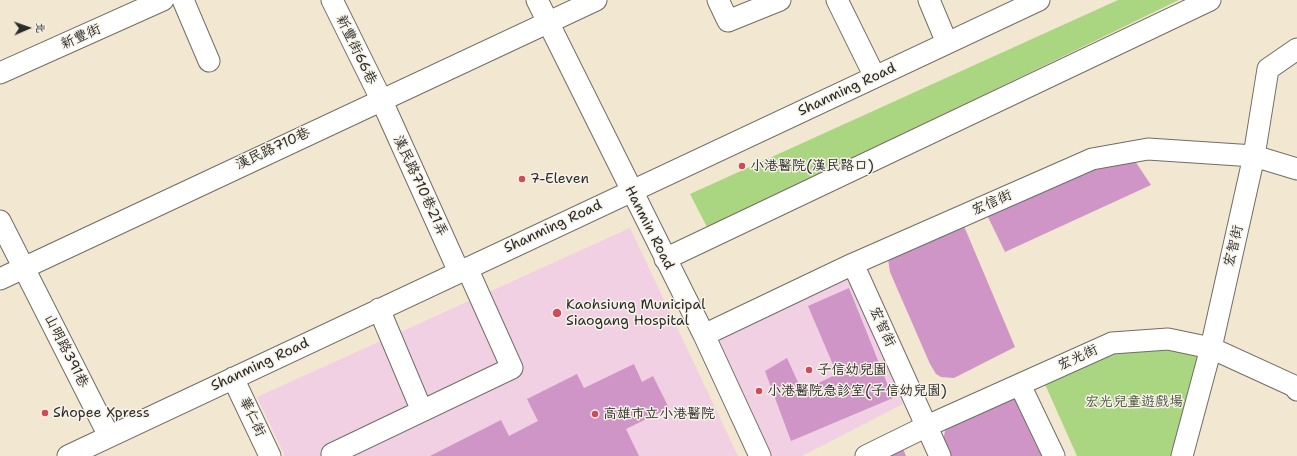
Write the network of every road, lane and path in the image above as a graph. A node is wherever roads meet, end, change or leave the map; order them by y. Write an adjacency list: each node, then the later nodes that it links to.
1 (163, 0): 16 (street, 新豐街)
2 (183, 0): 15 (street)
3 (332, 0): 18 (street, 新豐街66巷)
4 (537, 0): 12 (street, Hanmin Road)
5 (596, 0): 12 (street, 漢民路710巷)
6 (718, 0): 7 (street)
7 (780, 0)
8 (837, 0): 17 (street)
9 (929, 0): 13 (street)
10 (1039, 0): 13 (street, Shanming Road)
11 (1210, 0): 23 (street)
12 (548, 22): 18 (street, 漢民路710巷); 21 (street, Hanmin Road)
13 (947, 43): 17 (street, Shanming Road)
14 (1297, 49): 19 (street, 宏智街)
15 (209, 61)
16 (0, 73)
17 (875, 77): 21 (street, Shanming Road)
18 (381, 99): 25 (street, 漢民路710巷); 26 (street, 漢民路710巷21弄)
19 (1254, 156): 20 (street, 宏信街); 24 (street, 宏信街); 30 (street, 宏智街)
20 (1297, 169)
21 (631, 190): 23 (street, Hanmin Road); 26 (street, Shanming Road)
22 (0, 221): 25 (street, 山明路391巷)
23 (665, 259): 29 (street, Hanmin Road)
24 (853, 264): 29 (street, 宏信街); 35 (street, 宏智街)
25 (24, 266): 27 (street, 漢民路710巷); 36 (street, 山明路391巷)
26 (463, 270): 28 (street, Shanming Road); 34 (street, 漢民路710巷21弄)
27 (0, 279)
28 (379, 309): 31 (street, Shanming Road); 34 (street)
29 (704, 335): 40 (street, Hanmin Road)
30 (1211, 348): 32 (street, 宏光街); 33 (street, 宏光街); 44 (street, 宏智街)
31 (233, 378): 36 (street, Shanming Road); 39 (street, 華仁街)
32 (1020, 385): 35 (street, 宏光街); 43 (street)
33 (1297, 390)
34 (422, 411): 37 (street)
35 (927, 426): 41 (street, 宏光街); 42 (street, 宏智街)
36 (109, 436): 38 (street, Shanming Road)
37 (332, 454)
38 (68, 456)
39 (270, 456)
40 (760, 456)
41 (866, 456)
42 (940, 456)
43 (1054, 456)
44 (1182, 456)

